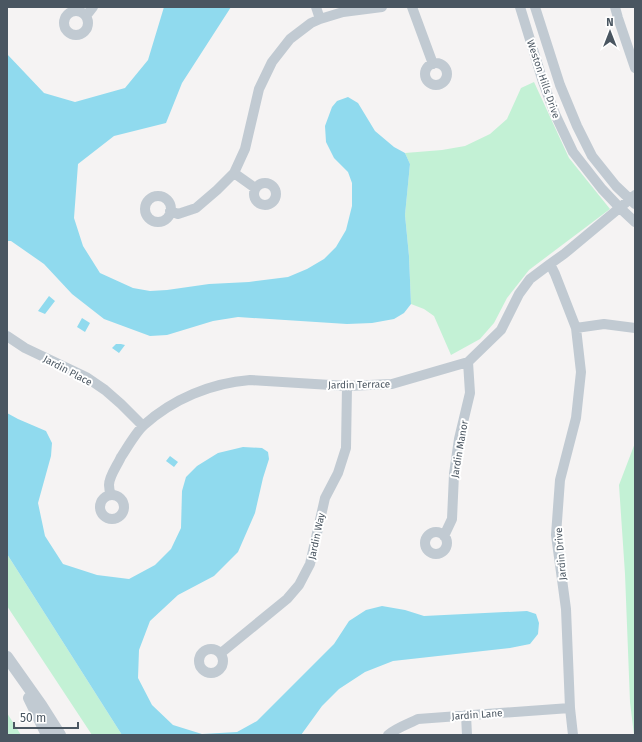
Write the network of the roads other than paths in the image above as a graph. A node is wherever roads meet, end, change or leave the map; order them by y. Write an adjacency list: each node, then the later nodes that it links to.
1 (93, 7): 9 (street)
2 (316, 7): 10 (street)
3 (382, 7): 8 (street)
4 (412, 7): 11 (street)
5 (520, 7): 16 (street, Weston Hills Drive)
6 (535, 7): 15 (street, Weston Hills Drive)
7 (615, 7): 12 (street)
8 (342, 10): 10 (street)
9 (86, 16)
10 (320, 19): 13 (street)
11 (433, 64)
12 (635, 68)
13 (234, 173): 14 (street); 17 (street)
14 (255, 188)
15 (633, 200): 16 (street, Jardin Terrace)
16 (620, 208): 18 (street, Weston Hills Drive); 19 (street, Jardin Terrace)
17 (170, 211)
18 (635, 222)
19 (550, 264): 20 (street, Jardin Drive); 23 (street, Jardin Terrace)
20 (576, 328): 21 (street); 31 (street, Jardin Drive)
21 (635, 328)
22 (7, 336): 25 (street, Jardin Place)
23 (468, 362): 24 (street, Jardin Terrace); 27 (street, Jardin Manor)
24 (347, 386): 25 (street, Jardin Terrace); 28 (street, Jardin Way)
25 (143, 426): 26 (street, Jardin Terrace)
26 (111, 494)
27 (444, 536)
28 (221, 653)
29 (7, 657): 30 (street)
30 (19, 675): 33 (street); 34 (street)
31 (570, 708): 32 (street, Jardin Lane); 37 (street, Jardin Drive)
32 (466, 715): 35 (street, Jardin Lane); 36 (street)
33 (47, 735)
34 (60, 735)
35 (388, 735)
36 (467, 735)
37 (573, 735)

